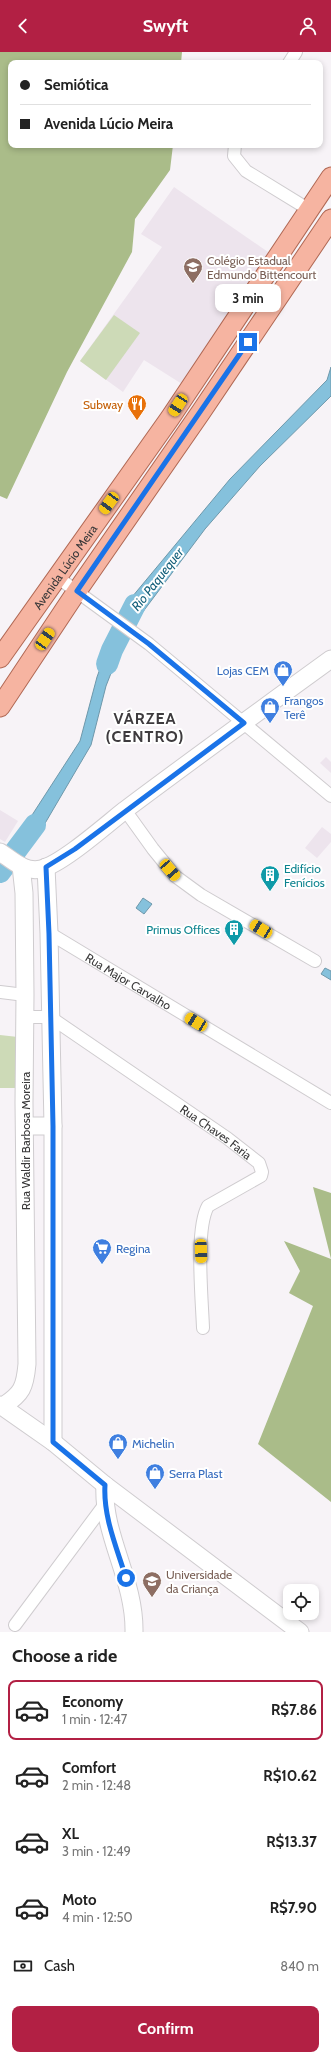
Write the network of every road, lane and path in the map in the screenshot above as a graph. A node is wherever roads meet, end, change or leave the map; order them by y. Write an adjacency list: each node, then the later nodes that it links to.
1 (235, 148): 3 (street)
2 (331, 177): 3 (main road, Avenida Lúcio Meira)
3 (308, 209): 5 (main road, Avenida Lúcio Meira)
4 (330, 223): 6 (main road, Avenida Lúcio Meira)
5 (57, 577): 6 (street); 7 (main road, Avenida Lúcio Meira)
6 (77, 591): 9 (main road, Avenida Lúcio Meira); 10 (street)
7 (0, 658)
8 (331, 659): 10 (main road)
9 (0, 707)
10 (244, 723): 11 (street); 12 (main road)
11 (331, 796)
12 (125, 810): 15 (main road); 19 (street)
13 (0, 852): 14 (main road)
14 (18, 864): 15 (main road); 16 (main road, Rua Waldir Barbosa Moreira); 17 (street)
15 (46, 867): 17 (main road)
16 (24, 893): 17 (main road); 21 (main road, Rua Waldir Barbosa Moreira)
17 (47, 893): 18 (main road)
18 (49, 934): 23 (main road); 24 (street, Rua Major Carvalho)
19 (315, 961)
20 (0, 992): 21 (street)
21 (25, 995): 22 (main road, Rua Waldir Barbosa Moreira)
22 (25, 1017): 23 (street); 25 (main road, Rua Waldir Barbosa Moreira)
23 (50, 1017): 26 (main road); 27 (street, Rua Chaves Faria)
24 (331, 1103)
25 (25, 1126): 26 (main road); 28 (main road, Rua Waldir Barbosa Moreira)
26 (53, 1126): 29 (main road)
27 (203, 1328)
28 (1, 1405): 29 (main road)
29 (53, 1442): 30 (main road)
30 (105, 1485): 31 (main road); 34 (main road)
31 (105, 1504): 32 (street); 33 (main road)
32 (15, 1625)
33 (134, 1632)
34 (300, 1632)

